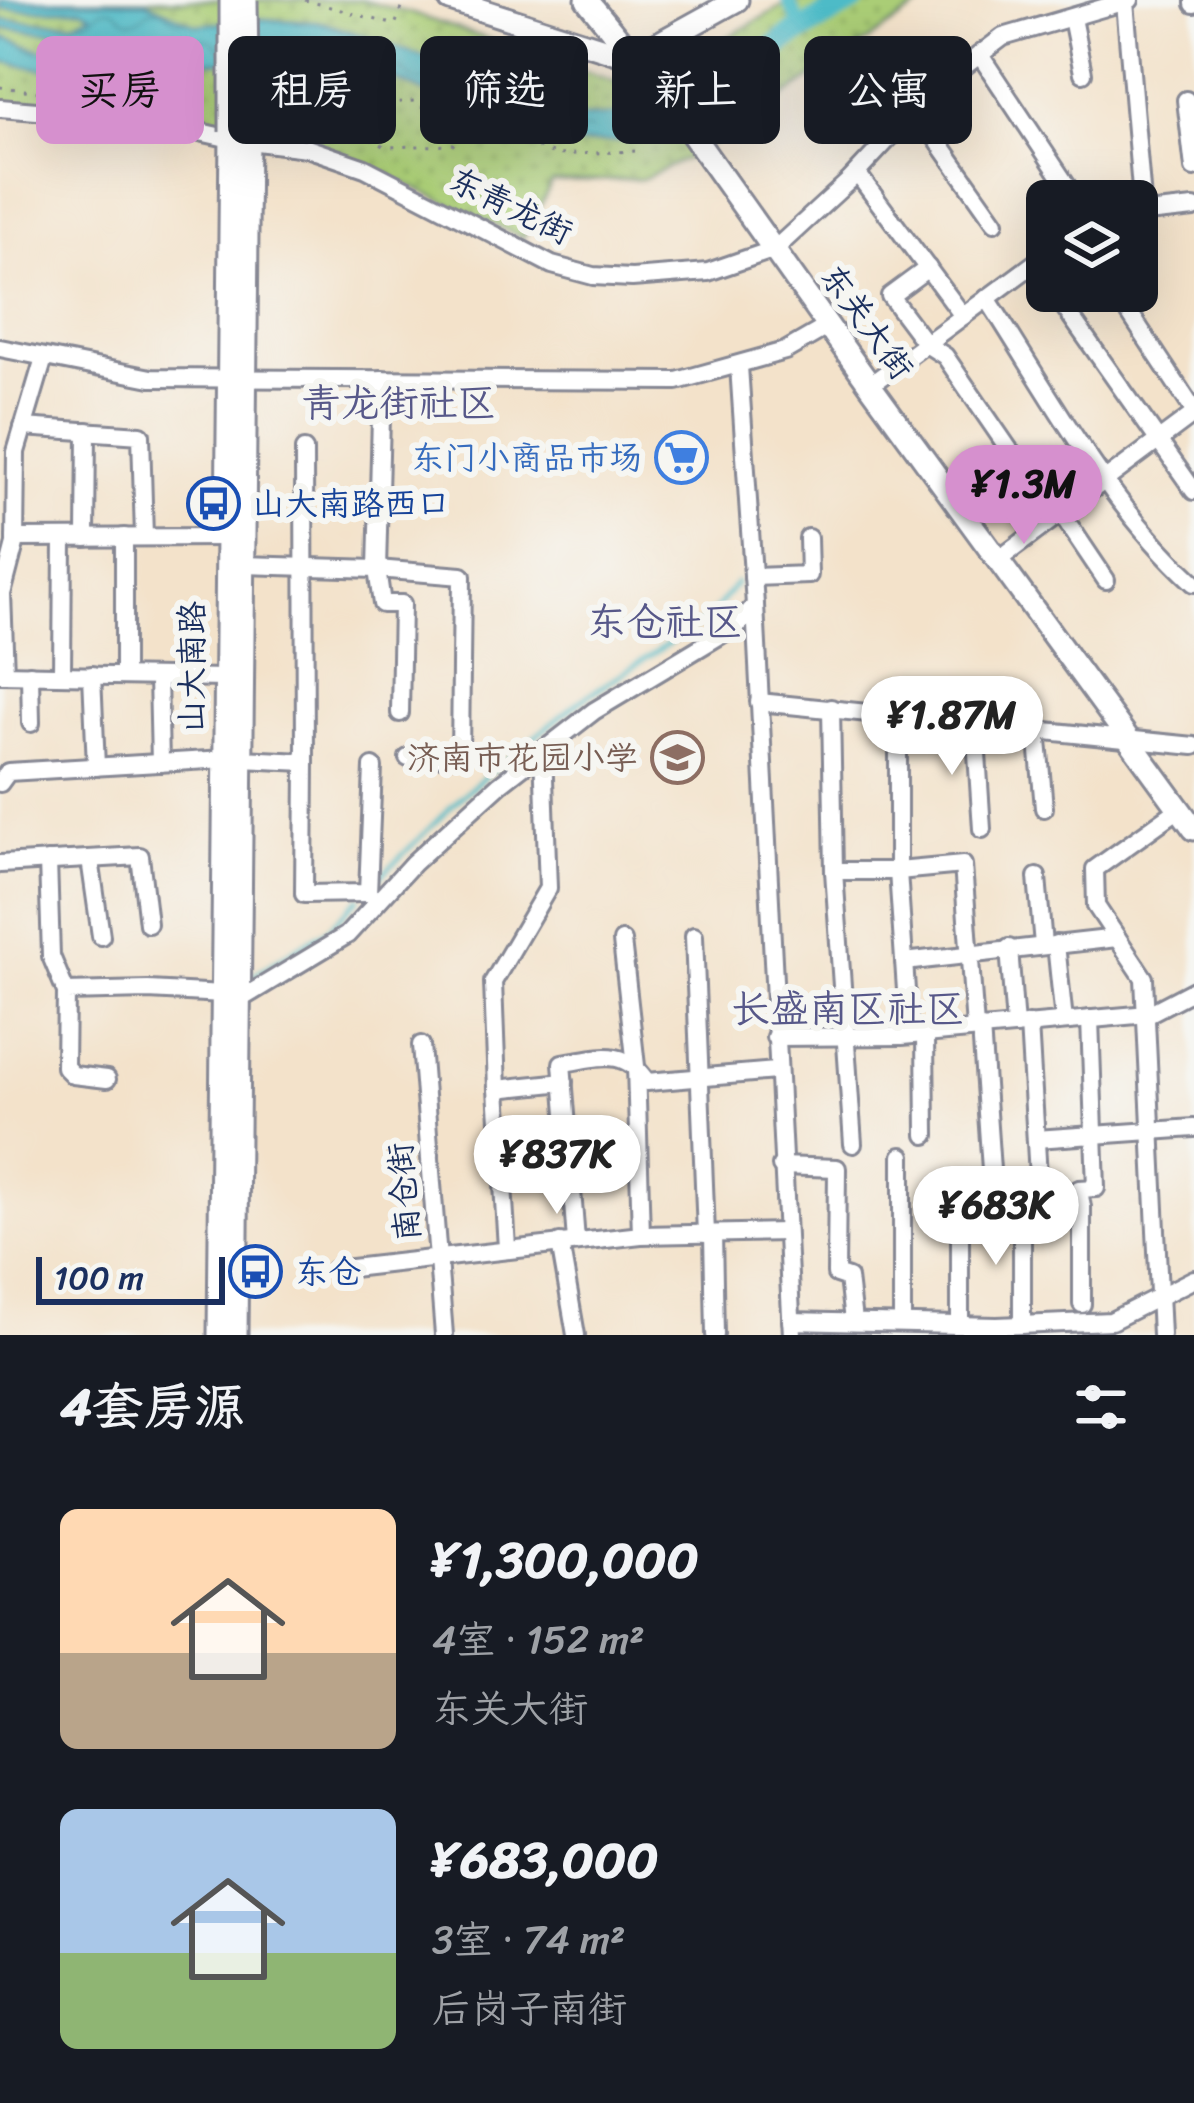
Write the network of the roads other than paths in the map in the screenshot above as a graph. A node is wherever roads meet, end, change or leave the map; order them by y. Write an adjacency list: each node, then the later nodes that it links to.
1 (231, 0): 9 (main road, 山大南路, bridge)
2 (246, 0): 10 (main road, 山大南路, bridge)
3 (450, 0): 14 (main road)
4 (587, 0): 11 (main road)
5 (603, 0): 12 (main road)
6 (737, 0): 13 (main road)
7 (1128, 1): 8 (street, 东青龙街); 29 (street)
8 (1072, 18): 15 (street, 东青龙街); 17 (street)
9 (233, 36)
10 (244, 36)
11 (615, 36)
12 (625, 36)
13 (672, 36)
14 (612, 52)
15 (980, 55): 16 (street, 东青龙街); 28 (street)
16 (972, 61)
17 (1083, 73)
18 (1186, 100): 26 (street)
19 (0, 107): 20 (street, 东青龙街)
20 (228, 134)
21 (239, 144): 45 (main road, 山大南路)
22 (288, 144): 33 (street, 东青龙街)
23 (700, 144): 33 (main road, 东关大街)
24 (884, 144): 27 (street, 东青龙街)
25 (940, 144): 32 (street)
26 (1194, 168)
27 (857, 173): 33 (street, 东青龙街); 34 (street)
28 (1063, 180)
29 (1138, 180)
30 (1194, 208): 31 (street)
31 (1158, 212)
32 (995, 222)
33 (775, 249): 40 (main road, 东关大街)
34 (928, 268): 39 (street); 41 (street)
35 (1026, 270): 36 (street)
36 (987, 298): 39 (street); 54 (street)
37 (1068, 312): 51 (street)
38 (1129, 312): 48 (street)
39 (963, 316): 41 (street)
40 (830, 326): 44 (street); 47 (main road, 东关大街)
41 (926, 344): 47 (street); 56 (street)
42 (0, 347): 43 (street)
43 (44, 358): 45 (street); 49 (street)
44 (739, 366): 46 (street); 68 (street)
45 (237, 379): 46 (street); 59 (main road, 山大南路); 65 (main road, 山大南路)
46 (382, 379): 67 (street)
47 (870, 385): 64 (main road, 东关大街)
48 (1194, 412): 51 (street)
49 (23, 427): 50 (street); 53 (street)
50 (87, 431): 58 (street); 62 (street)
51 (1158, 440): 54 (street); 55 (street)
52 (304, 450): 66 (street)
53 (8, 452): 60 (street)
54 (1106, 479): 56 (street); 70 (street)
55 (1194, 491)
56 (1063, 512): 64 (street); 69 (street)
57 (124, 537): 58 (street); 62 (street); 76 (street)
58 (144, 537): 59 (street)
59 (226, 537): 78 (main road, 山大南路)
60 (15, 538): 61 (street); 72 (street)
61 (62, 538): 62 (street); 74 (street)
62 (86, 538)
63 (808, 538): 68 (street)
64 (998, 560): 86 (main road, 东关大街)
65 (243, 566): 66 (street); 90 (main road, 山大南路)
66 (307, 566): 67 (street); 91 (street)
67 (377, 569): 81 (street); 89 (street)
68 (753, 577): 71 (street)
69 (1106, 580)
70 (1194, 583)
71 (754, 605): 79 (street); 88 (street)
72 (2, 674): 73 (street)
73 (30, 674): 74 (street); 83 (street)
74 (62, 675): 75 (street)
75 (92, 675): 76 (street); 93 (street)
76 (124, 676): 77 (street)
77 (158, 677): 78 (street); 92 (street)
78 (225, 678): 90 (main road, 山大南路)
79 (759, 702): 80 (street); 125 (street)
80 (831, 708): 82 (street); 103 (street)
81 (400, 713)
82 (898, 716): 84 (street); 104 (street)
83 (31, 723)
84 (975, 723): 85 (street); 98 (street)
85 (1037, 729): 86 (street); 96 (street)
86 (1125, 737): 87 (street); 97 (main road, 东关大街)
87 (1194, 746)
88 (543, 751): 117 (street); 132 (street)
89 (408, 758)
90 (233, 759): 91 (street); 92 (street); 117 (main road, 山大南路)
91 (305, 762): 94 (street)
92 (160, 763): 93 (street)
93 (96, 767): 95 (street)
94 (373, 767)
95 (0, 783)
96 (1044, 808)
97 (1179, 809): 99 (main road, 东关大街); 109 (street)
98 (982, 829)
99 (1194, 829)
100 (90, 859): 101 (street); 106 (street); 107 (street)
101 (48, 861): 102 (street); 116 (street)
102 (0, 864)
103 (834, 871): 104 (street); 124 (street)
104 (898, 871): 113 (street); 114 (street)
105 (1037, 877): 111 (street)
106 (148, 924)
107 (101, 936)
108 (694, 936): 129 (street)
109 (1117, 938): 111 (street); 118 (street)
110 (622, 941): 127 (street)
111 (1050, 944): 112 (street); 120 (street)
112 (1009, 948): 113 (street); 121 (street)
113 (970, 952): 114 (street); 122 (street)
114 (904, 962): 123 (street)
115 (1194, 990): 118 (street)
116 (67, 992): 117 (street); 130 (street)
117 (232, 997): 160 (main road, 山大南路); 161 (main road, 山大南路)
118 (1144, 1014): 119 (street); 151 (street)
119 (1090, 1018): 120 (street); 134 (street)
120 (1064, 1021): 121 (street)
121 (1022, 1025): 122 (street); 136 (street)
122 (978, 1028): 123 (street); 141 (street)
123 (917, 1035): 124 (street); 135 (street)
124 (846, 1036): 125 (street); 137 (street)
125 (775, 1037): 128 (street)
126 (421, 1045): 148 (street, 南仓街)
127 (636, 1066): 129 (street); 131 (street); 145 (street)
128 (776, 1071): 129 (street); 139 (street)
129 (700, 1078): 144 (street)
130 (107, 1079)
131 (564, 1082): 132 (street); 146 (street)
132 (497, 1089): 147 (street)
133 (1194, 1128): 134 (street)
134 (1096, 1135): 136 (street); 140 (street)
135 (926, 1136)
136 (1036, 1139): 141 (street)
137 (853, 1144)
138 (902, 1156): 153 (street)
139 (781, 1166): 143 (street); 156 (street)
140 (1082, 1208): 141 (street); 152 (street)
141 (1031, 1210): 155 (street)
142 (960, 1214): 154 (street)
143 (786, 1232): 144 (street); 157 (street)
144 (710, 1234): 145 (street); 164 (street)
145 (641, 1235): 146 (street)
146 (568, 1242): 147 (street); 163 (street)
147 (507, 1248): 148 (street)
148 (440, 1255): 149 (street); 162 (street, 南仓街)
149 (334, 1270)
150 (1194, 1279): 151 (street)
151 (1157, 1297): 155 (street); 165 (street)
152 (1082, 1304)
153 (902, 1322): 156 (street); 158 (street)
154 (960, 1324): 158 (street); 159 (street)
155 (1022, 1325): 159 (street)
156 (864, 1326): 157 (street)
157 (791, 1328)
158 (930, 1329)
159 (998, 1330)
160 (219, 1335)
161 (236, 1335)
162 (444, 1335)
163 (576, 1335)
164 (715, 1335)
165 (1161, 1335)

